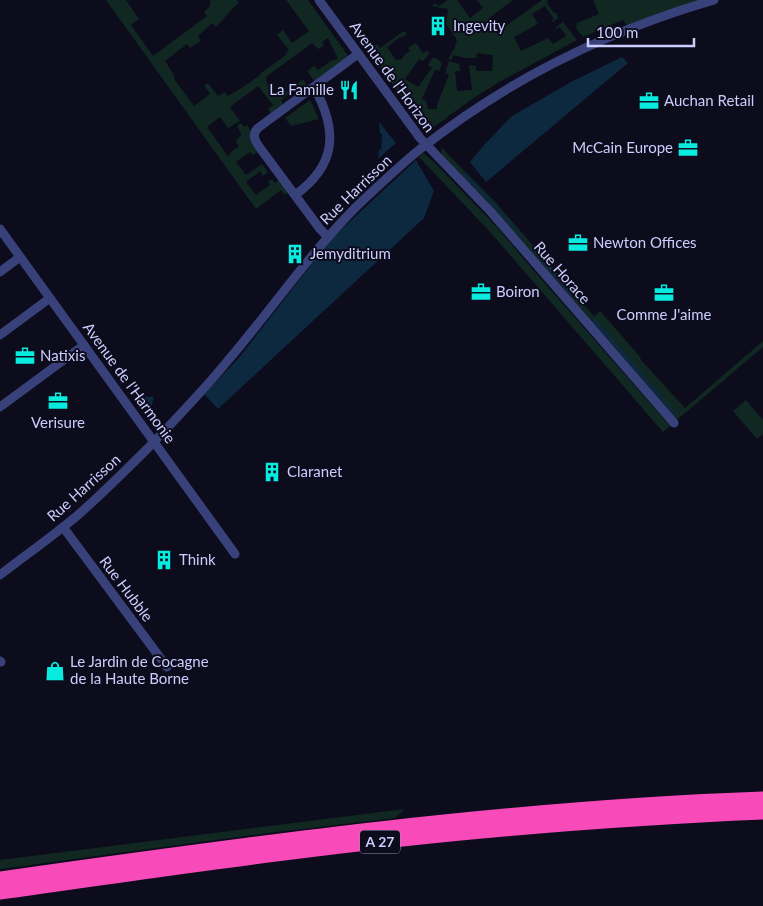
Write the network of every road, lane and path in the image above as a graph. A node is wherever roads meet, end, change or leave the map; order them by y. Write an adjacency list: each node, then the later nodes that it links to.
1 (319, 0): 3 (street, Avenue de l'Horizon)
2 (714, 0): 5 (street, Rue Harrisson)
3 (358, 54): 4 (street); 5 (street, Avenue de l'Horizon)
4 (314, 87): 6 (street); 6 (street)
5 (426, 145): 8 (street, Rue Harrisson); 15 (street, Rue Horace)
6 (295, 195): 8 (street)
7 (0, 229): 9 (street, Avenue de l'Harmonie)
8 (328, 237): 16 (street, Rue Harrisson)
9 (20, 257): 10 (street); 11 (street, Avenue de l'Harmonie)
10 (0, 272)
11 (50, 298): 12 (street); 13 (street, Avenue de l'Harmonie)
12 (0, 335)
13 (84, 345): 14 (street); 16 (street, Avenue de l'Harmonie)
14 (0, 406)
15 (674, 423)
16 (154, 442): 17 (street, Rue Harrisson); 18 (street, Avenue de l'Harmonie)
17 (62, 528): 19 (street, Rue Harrisson); 20 (street, Rue Hubble)
18 (236, 554)
19 (0, 575)
20 (167, 668)
21 (763, 800): 23 (highway, A 27)
22 (763, 812): 24 (highway, A 27)
23 (0, 879)
24 (0, 892)

